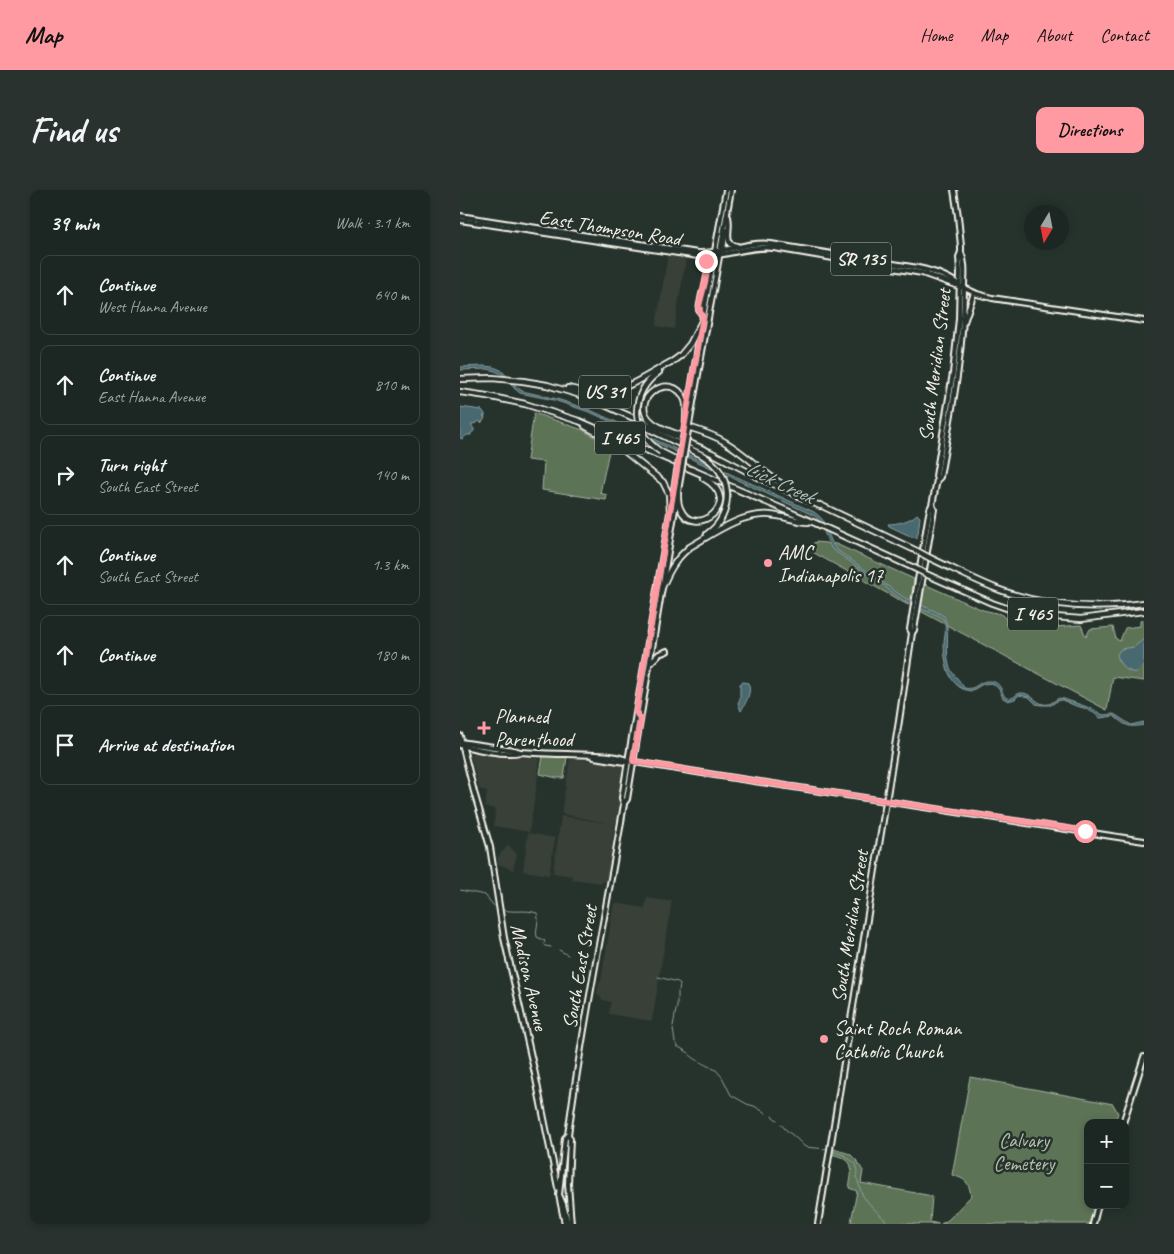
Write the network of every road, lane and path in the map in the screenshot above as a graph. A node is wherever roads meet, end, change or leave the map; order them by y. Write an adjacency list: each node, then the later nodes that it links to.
1 (726, 190): 4 (main road, South East Street / US 31)
2 (731, 190): 5 (main road, South East Street / US 31)
3 (954, 190): 13 (main road, South Meridian Street)
4 (723, 206): 8 (main road); 11 (main road, South East Street / US 31)
5 (727, 214): 8 (main road, South East Street / US 31); 10 (main road)
6 (460, 216): 9 (main road, East Thompson Road)
7 (460, 220): 9 (main road, East Thompson Road)
8 (724, 226): 11 (main road, South East Street / US 31)
9 (587, 238): 11 (main road, East Thompson Road); 12 (main road, East Thompson Road)
10 (739, 247): 11 (main road, East Thompson Road / SR 135); 13 (main road, East Thompson Road / SR 135)
11 (717, 253): 12 (main road, East Thompson Road); 13 (main road, East Thompson Road / SR 135); 15 (main road, South East Street / US 31); 19 (main road, South East Street / US 31)
12 (698, 256): 16 (main road)
13 (962, 288): 14 (main road, East Thompson Road); 18 (main road, South Meridian Street); 33 (main road, South Meridian Street)
14 (974, 293): 17 (main road, East Thompson Road); 18 (main road, South Meridian Street)
15 (705, 308): 16 (main road, South East Street / US 31); 19 (main road)
16 (703, 318): 20 (highway, US 31); 26 (main road, South East Street)
17 (1144, 320)
18 (963, 325): 33 (main road, South Meridian Street)
19 (706, 327): 27 (main road, South East Street / US 31)
20 (672, 362): 22 (highway, US 31); 32 (highway, bridge)
21 (460, 379): 22 (highway, I 465)
22 (533, 382): 24 (highway, I 465)
23 (460, 392): 25 (highway, I 465)
24 (605, 405): 29 (highway, I 465); 38 (highway, bridge)
25 (566, 416): 30 (highway, I 465); 36 (highway)
26 (686, 419): 28 (main road, South East Street); 29 (highway)
27 (688, 427): 28 (main road, South East Street / US 31); 35 (highway)
28 (685, 435): 31 (main road, South East Street / US 31, bridge)
29 (712, 453): 35 (highway, I 465)
30 (673, 462): 32 (highway, I 465); 34 (highway, US 31)
31 (679, 473): 34 (main road, South East Street / US 31); 36 (main road, South East Street)
32 (703, 476): 37 (highway, I 465)
33 (937, 480): 54 (main road, South Meridian Street)
34 (678, 488): 39 (main road, South East Street)
35 (820, 506): 40 (highway, I 465, bridge)
36 (670, 514): 44 (main road, South East Street)
37 (815, 523): 38 (highway); 41 (highway, I 465, bridge)
38 (688, 548): 39 (highway)
39 (661, 590): 43 (main road, South East Street)
40 (1144, 602)
41 (1144, 611)
42 (667, 651): 43 (main road)
43 (649, 664): 45 (main road, South East Street)
44 (636, 712): 45 (main road); 46 (main road, South East Street)
45 (641, 718): 47 (main road, South East Street)
46 (635, 720): 47 (main road); 53 (main road, South East Street)
47 (640, 724): 53 (main road, South East Street)
48 (460, 736): 49 (main road, Madison Avenue)
49 (461, 744): 50 (main road); 51 (main road); 52 (main road, Madison Avenue)
50 (473, 748): 51 (main road); 52 (main road)
51 (520, 752): 53 (main road)
52 (465, 757): 59 (main road, Madison Avenue)
53 (631, 761): 54 (main road); 58 (main road, South East Street)
54 (886, 801): 55 (main road); 62 (main road, South Meridian Street)
55 (1144, 841)
56 (1144, 1057): 57 (main road)
57 (1124, 1119)
58 (568, 1135): 59 (main road, South East Street); 61 (main road, South East Street)
59 (560, 1195): 61 (main road, Madison Avenue); 61 (main road, South East Street)
60 (1097, 1209): 63 (main road)
61 (568, 1224)
62 (818, 1224)
63 (1093, 1224)

